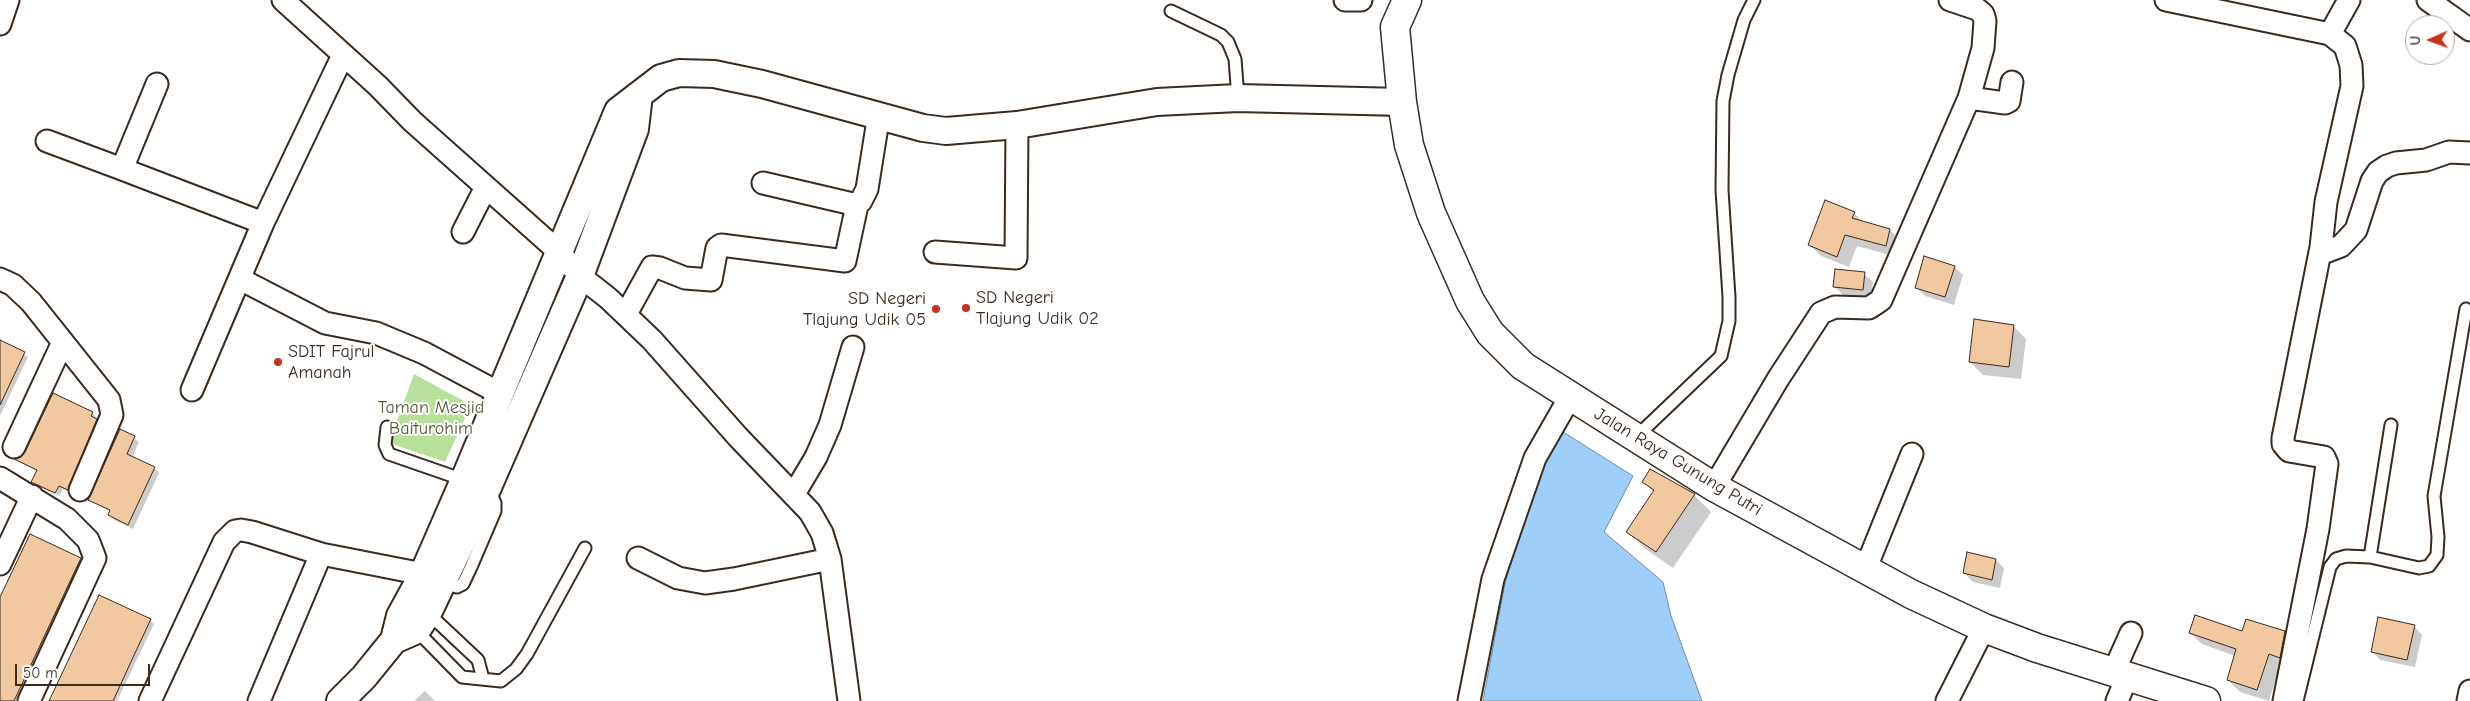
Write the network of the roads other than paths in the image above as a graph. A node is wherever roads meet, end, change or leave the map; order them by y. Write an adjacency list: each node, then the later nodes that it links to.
1 (8, 0): 13 (street)
2 (283, 0): 17 (street)
3 (1345, 0): 4 (street)
4 (1361, 0)
5 (1389, 0): 14 (main road)
6 (1407, 0): 14 (main road, Jalan Raya Gunung Putri)
7 (1754, 0): 49 (lane)
8 (1950, 0): 22 (street)
9 (2166, 0): 16 (street)
10 (2349, 0): 16 (street)
11 (2428, 0): 15 (street)
12 (1171, 11): 21 (lane)
13 (0, 24)
14 (1395, 27): 23 (main road, Jalan Raya Gunung Putri)
15 (2470, 30)
16 (2330, 34): 36 (street)
17 (343, 55): 30 (street); 32 (street)
18 (2012, 82): 22 (street)
19 (157, 84): 28 (street)
20 (639, 94): 24 (street); 34 (street); 37 (street)
21 (1238, 98): 23 (street); 25 (street)
22 (1968, 98): 54 (street)
23 (1402, 102): 46 (main road, Jalan Raya Gunung Putri)
24 (879, 114): 25 (street); 31 (street)
25 (1017, 124): 35 (street)
26 (46, 141): 28 (street)
27 (2470, 153): 36 (street)
28 (122, 169): 32 (street)
29 (763, 184): 31 (street)
30 (486, 187): 33 (street); 34 (street)
31 (857, 205): 41 (street)
32 (263, 223): 39 (street)
33 (463, 232)
34 (558, 252): 37 (street); 45 (street)
35 (935, 252)
36 (2320, 254): 80 (street)
37 (580, 276): 41 (street); 53 (street)
38 (0, 279): 42 (street)
39 (240, 279): 44 (street); 45 (street)
40 (2466, 309): 60 (lane)
41 (626, 314): 56 (street)
42 (63, 342): 50 (street); 55 (street)
43 (853, 347): 56 (street)
44 (192, 390)
45 (501, 394): 53 (street)
46 (1570, 396): 49 (main road, Jalan Raya Gunung Putri); 77 (street)
47 (2391, 424): 60 (lane)
48 (387, 427): 53 (lane)
49 (1635, 439): 54 (main road, Jalan Raya Gunung Putri)
50 (14, 447)
51 (1912, 454): 64 (street)
52 (0, 478): 57 (street)
53 (476, 483): 65 (street); 65 (lane)
54 (1714, 487): 64 (main road, Jalan Raya Gunung Putri)
55 (80, 490)
56 (794, 494): 62 (street)
57 (32, 496): 63 (street); 72 (street)
58 (586, 548): 68 (lane)
59 (321, 554): 65 (street); 73 (street); 74 (street)
60 (2370, 557): 81 (lane)
61 (638, 558): 62 (street)
62 (830, 559): 76 (street)
63 (0, 564)
64 (1865, 570): 66 (main road, Jalan Raya Gunung Putri)
65 (417, 607): 68 (lane); 68 (lane); 70 (street)
66 (1984, 628): 69 (main road, Jalan Raya Gunung Putri); 78 (street)
67 (2131, 633): 69 (street)
68 (483, 678)
69 (2119, 683): 79 (main road, Jalan Raya Gunung Putri)
70 (362, 689): 75 (street)
71 (2470, 691): 82 (street)
72 (29, 701)
73 (150, 701)
74 (259, 701)
75 (340, 701)
76 (849, 701)
77 (1469, 701)
78 (1947, 701)
79 (2206, 701)
80 (2284, 701)
81 (2298, 701)
82 (2468, 701)

